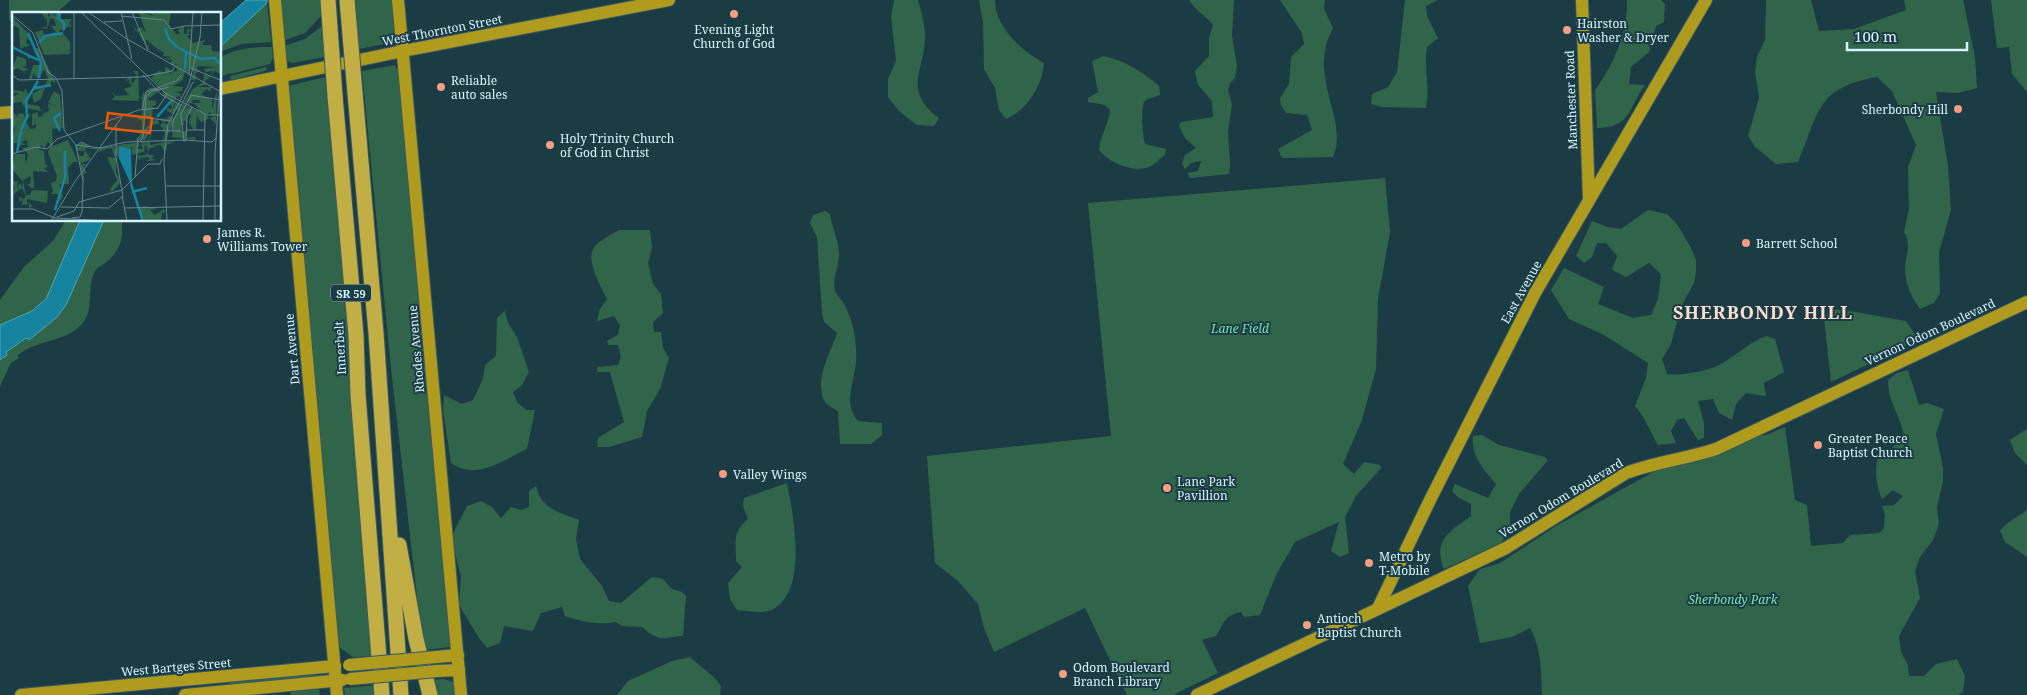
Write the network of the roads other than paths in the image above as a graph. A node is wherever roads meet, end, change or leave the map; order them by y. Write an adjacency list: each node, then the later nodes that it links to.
1 (275, 0): 9 (main road, Dart Avenue)
2 (328, 0): 23 (highway, Innerbelt / SR 59, bridge)
3 (347, 0): 13 (highway, SR 59, bridge)
4 (398, 0): 8 (main road, Rhodes Avenue)
5 (669, 0): 8 (main road, West Thornton Street)
6 (1582, 0): 11 (main road, Manchester Road)
7 (1706, 0): 11 (main road, East Avenue)
8 (403, 51): 9 (main road, West Thornton Street); 15 (main road, Rhodes Avenue)
9 (281, 77): 10 (main road, West Thornton Street); 17 (main road, Dart Avenue)
10 (221, 89)
11 (1589, 200): 14 (main road, East Avenue)
12 (2027, 302): 14 (main road, Vernon Odom Boulevard)
13 (383, 437): 24 (highway, SR 59); 25 (highway)
14 (1378, 608): 27 (main road, Vernon Odom Boulevard)
15 (458, 655): 16 (main road, bridge); 18 (main road, Rhodes Avenue)
16 (348, 665)
17 (335, 666): 19 (main road, Dart Avenue); 20 (main road, West Bartges Street)
18 (459, 670): 19 (main road, bridge); 26 (main road, Rhodes Avenue)
19 (336, 680): 21 (main road); 22 (main road, Dart Avenue)
20 (20, 695)
21 (186, 695)
22 (337, 695)
23 (382, 695)
24 (401, 695)
25 (430, 695)
26 (461, 695)
27 (1197, 695)

